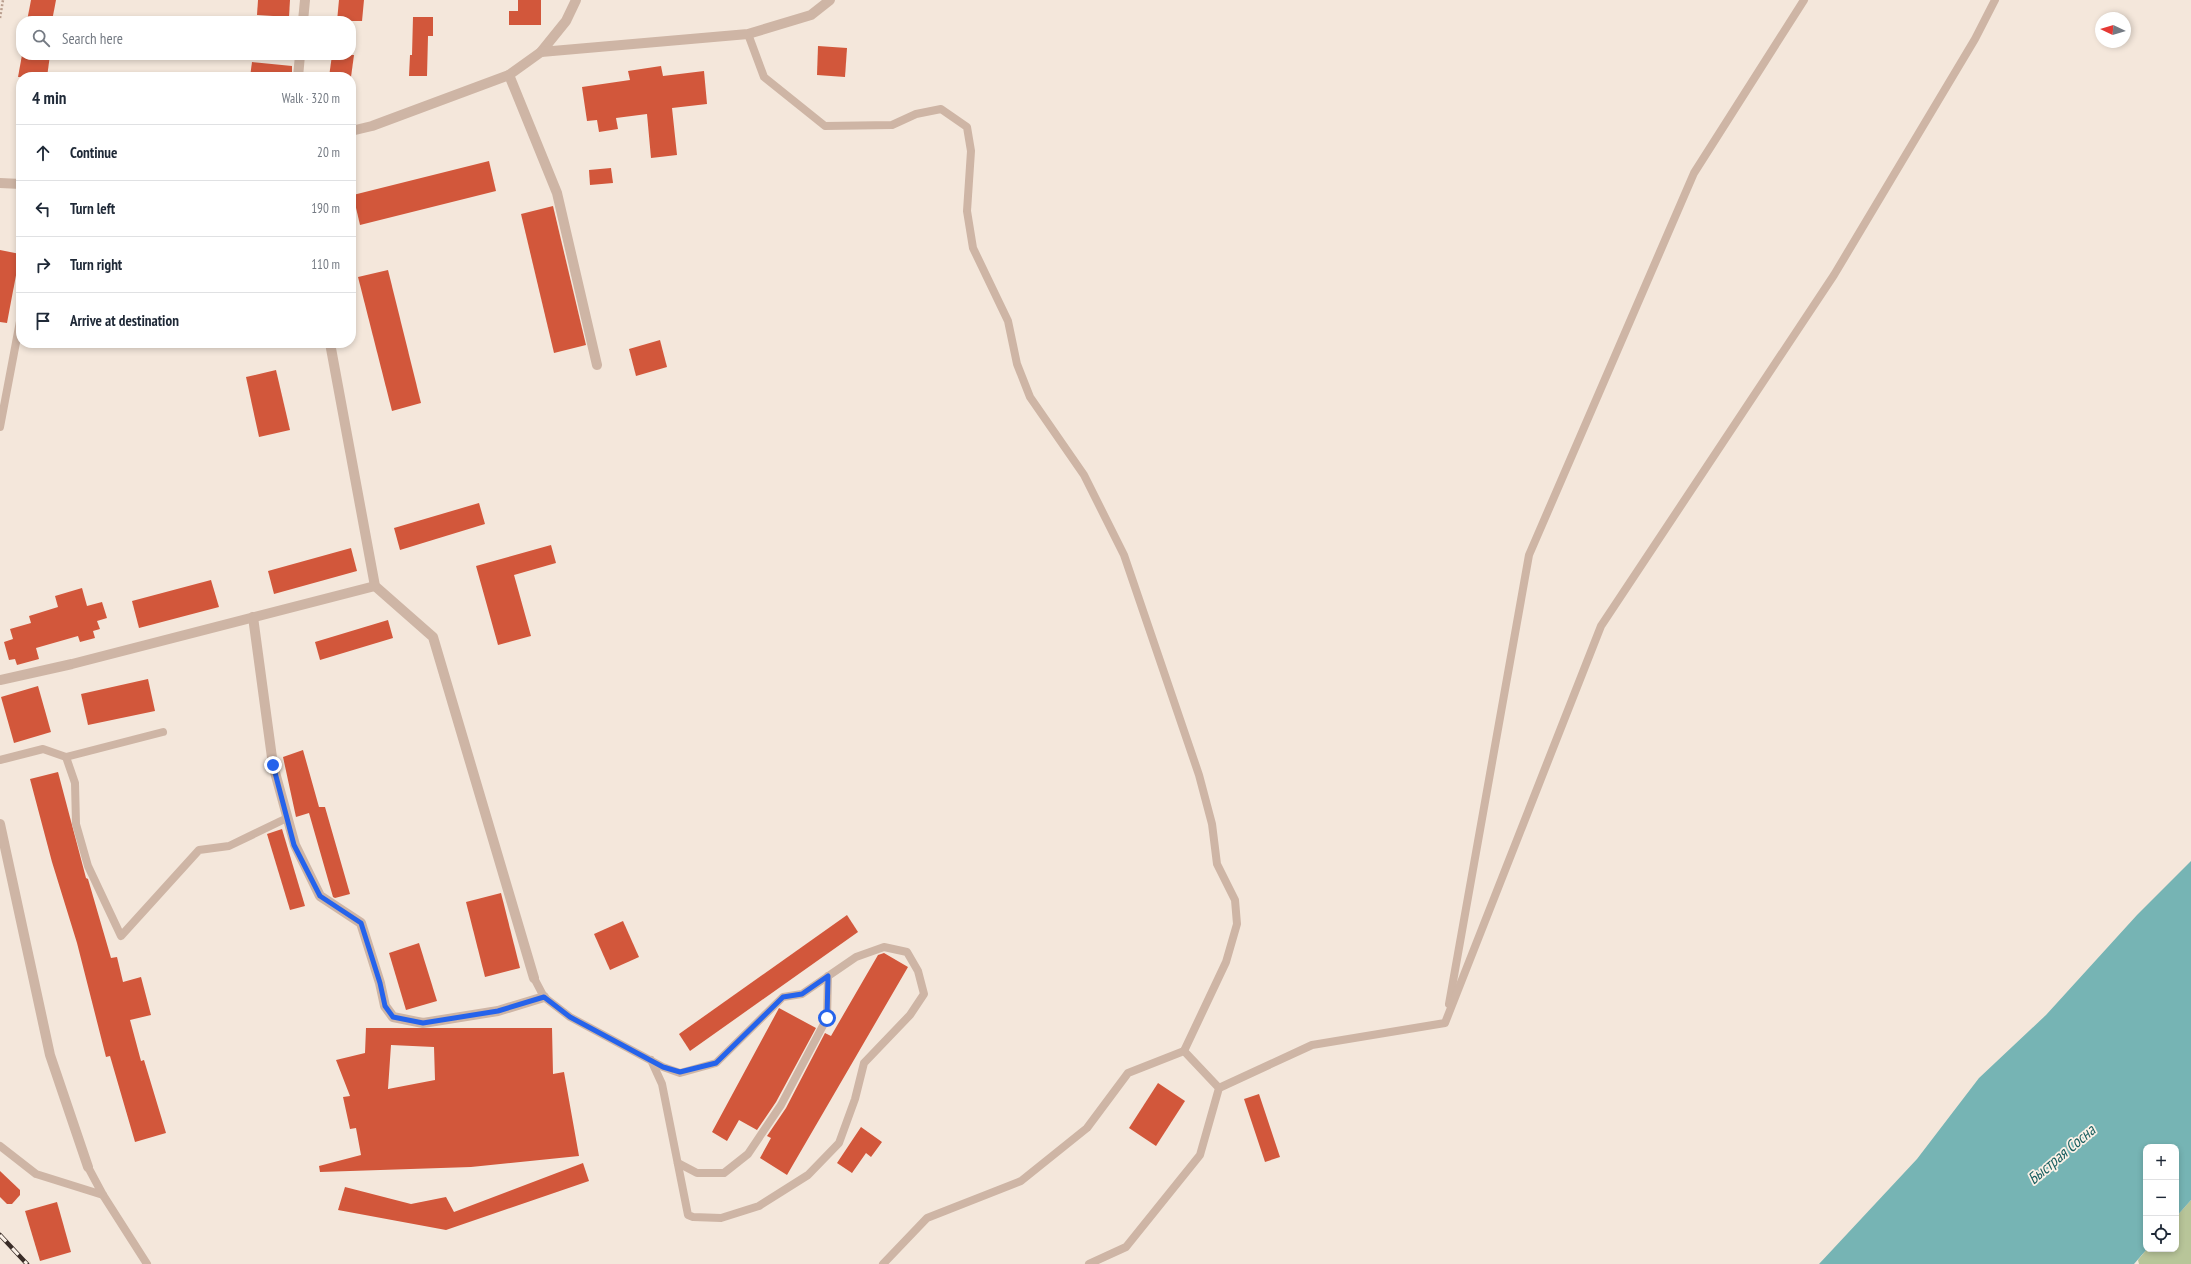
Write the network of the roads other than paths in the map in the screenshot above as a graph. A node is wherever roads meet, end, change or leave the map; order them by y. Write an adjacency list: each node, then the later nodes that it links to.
1 (305, 0): 6 (street)
2 (576, 0): 8 (street)
3 (830, 0): 7 (street)
4 (1804, 0): 30 (lane)
5 (1995, 0): 30 (lane)
6 (303, 16)
7 (748, 34): 8 (street); 31 (lane)
8 (541, 52): 11 (street)
9 (300, 60): 10 (street)
10 (298, 72)
11 (509, 75): 12 (street); 17 (street)
12 (356, 130)
13 (0, 183): 14 (street)
14 (16, 184)
15 (16, 342): 18 (lane)
16 (331, 348): 19 (street)
17 (597, 365)
18 (0, 427)
19 (375, 586): 20 (street); 28 (street)
20 (254, 617): 21 (street); 25 (street)
21 (0, 680)
22 (163, 732): 23 (lane)
23 (66, 757): 24 (lane); 25 (lane)
24 (0, 760)
25 (287, 818): 29 (street)
26 (0, 824): 36 (street)
27 (828, 976): 32 (lane); 35 (lane); 35 (lane)
28 (534, 978): 29 (lane)
29 (544, 997): 32 (lane)
30 (1445, 1023): 33 (lane)
31 (1184, 1051): 33 (lane); 39 (lane)
32 (651, 1060): 35 (lane)
33 (1219, 1088): 40 (lane)
34 (0, 1146): 37 (lane)
35 (678, 1163)
36 (88, 1167): 37 (lane)
37 (103, 1195): 38 (lane)
38 (147, 1264)
39 (883, 1264)
40 (1089, 1264)

